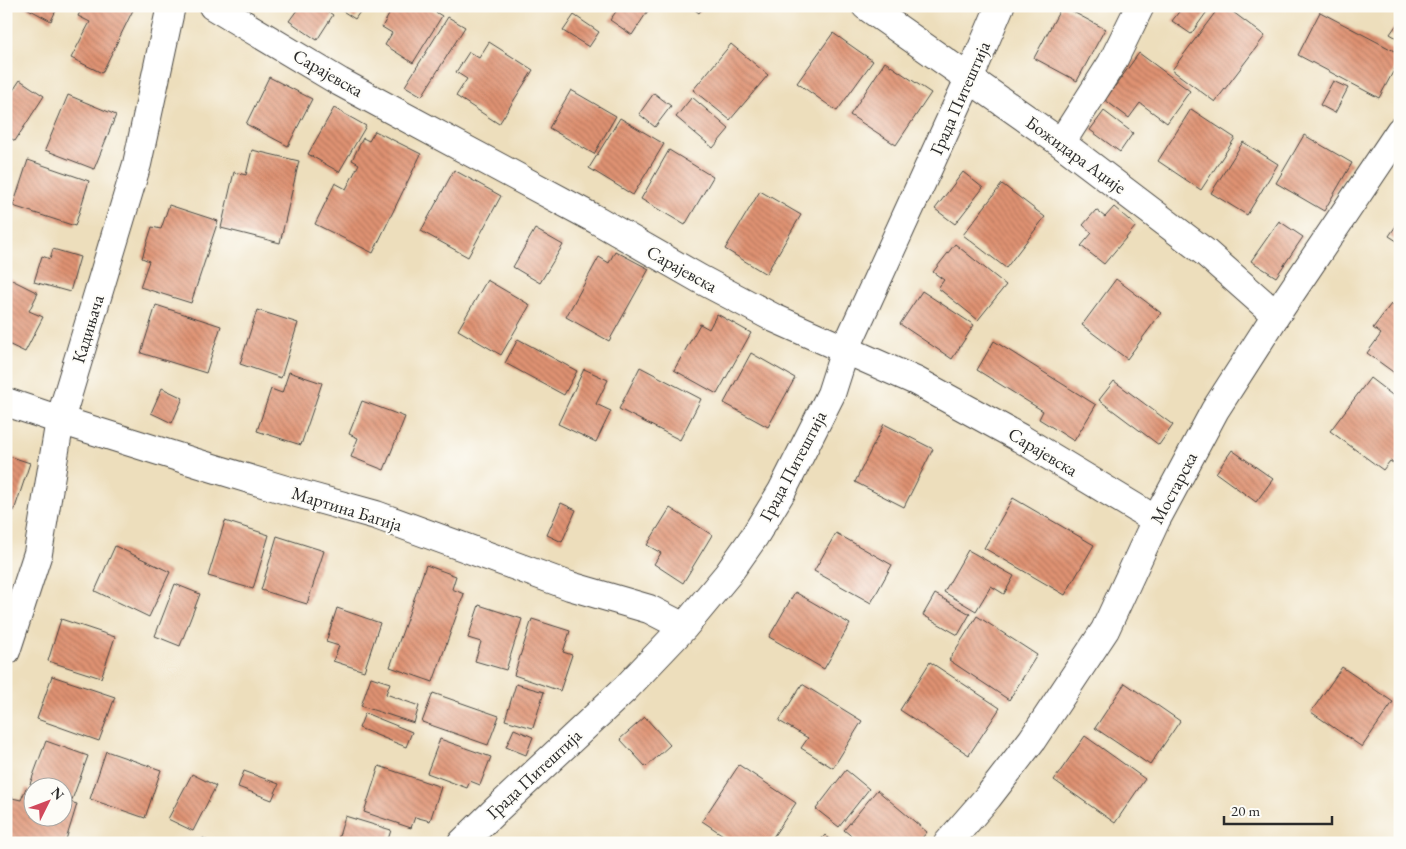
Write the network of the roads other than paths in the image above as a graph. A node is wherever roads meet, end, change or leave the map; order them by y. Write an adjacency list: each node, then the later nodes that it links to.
1 (172, 6): 12 (street, Кадињача)
2 (214, 6): 10 (street, Сарајевска)
3 (866, 6): 6 (street, Божидара Аџије)
4 (1000, 6): 6 (street, Града Питештија)
5 (1140, 6): 8 (street)
6 (969, 79): 8 (street, Божидара Аџије); 10 (street, Града Питештија)
7 (1400, 131): 9 (street, Мостарска)
8 (1061, 143): 9 (street, Божидара Аџије)
9 (1276, 315): 13 (street, Мостарска)
10 (845, 350): 13 (street, Сарајевска); 14 (street, Града Питештија)
11 (6, 402): 12 (street, Мартина Багија)
12 (60, 420): 14 (street, Мартина Багија); 15 (street, Кадињача)
13 (1156, 520): 17 (street, Мостарска)
14 (684, 627): 16 (street, Града Питештија)
15 (6, 652)
16 (462, 843)
17 (948, 843)

